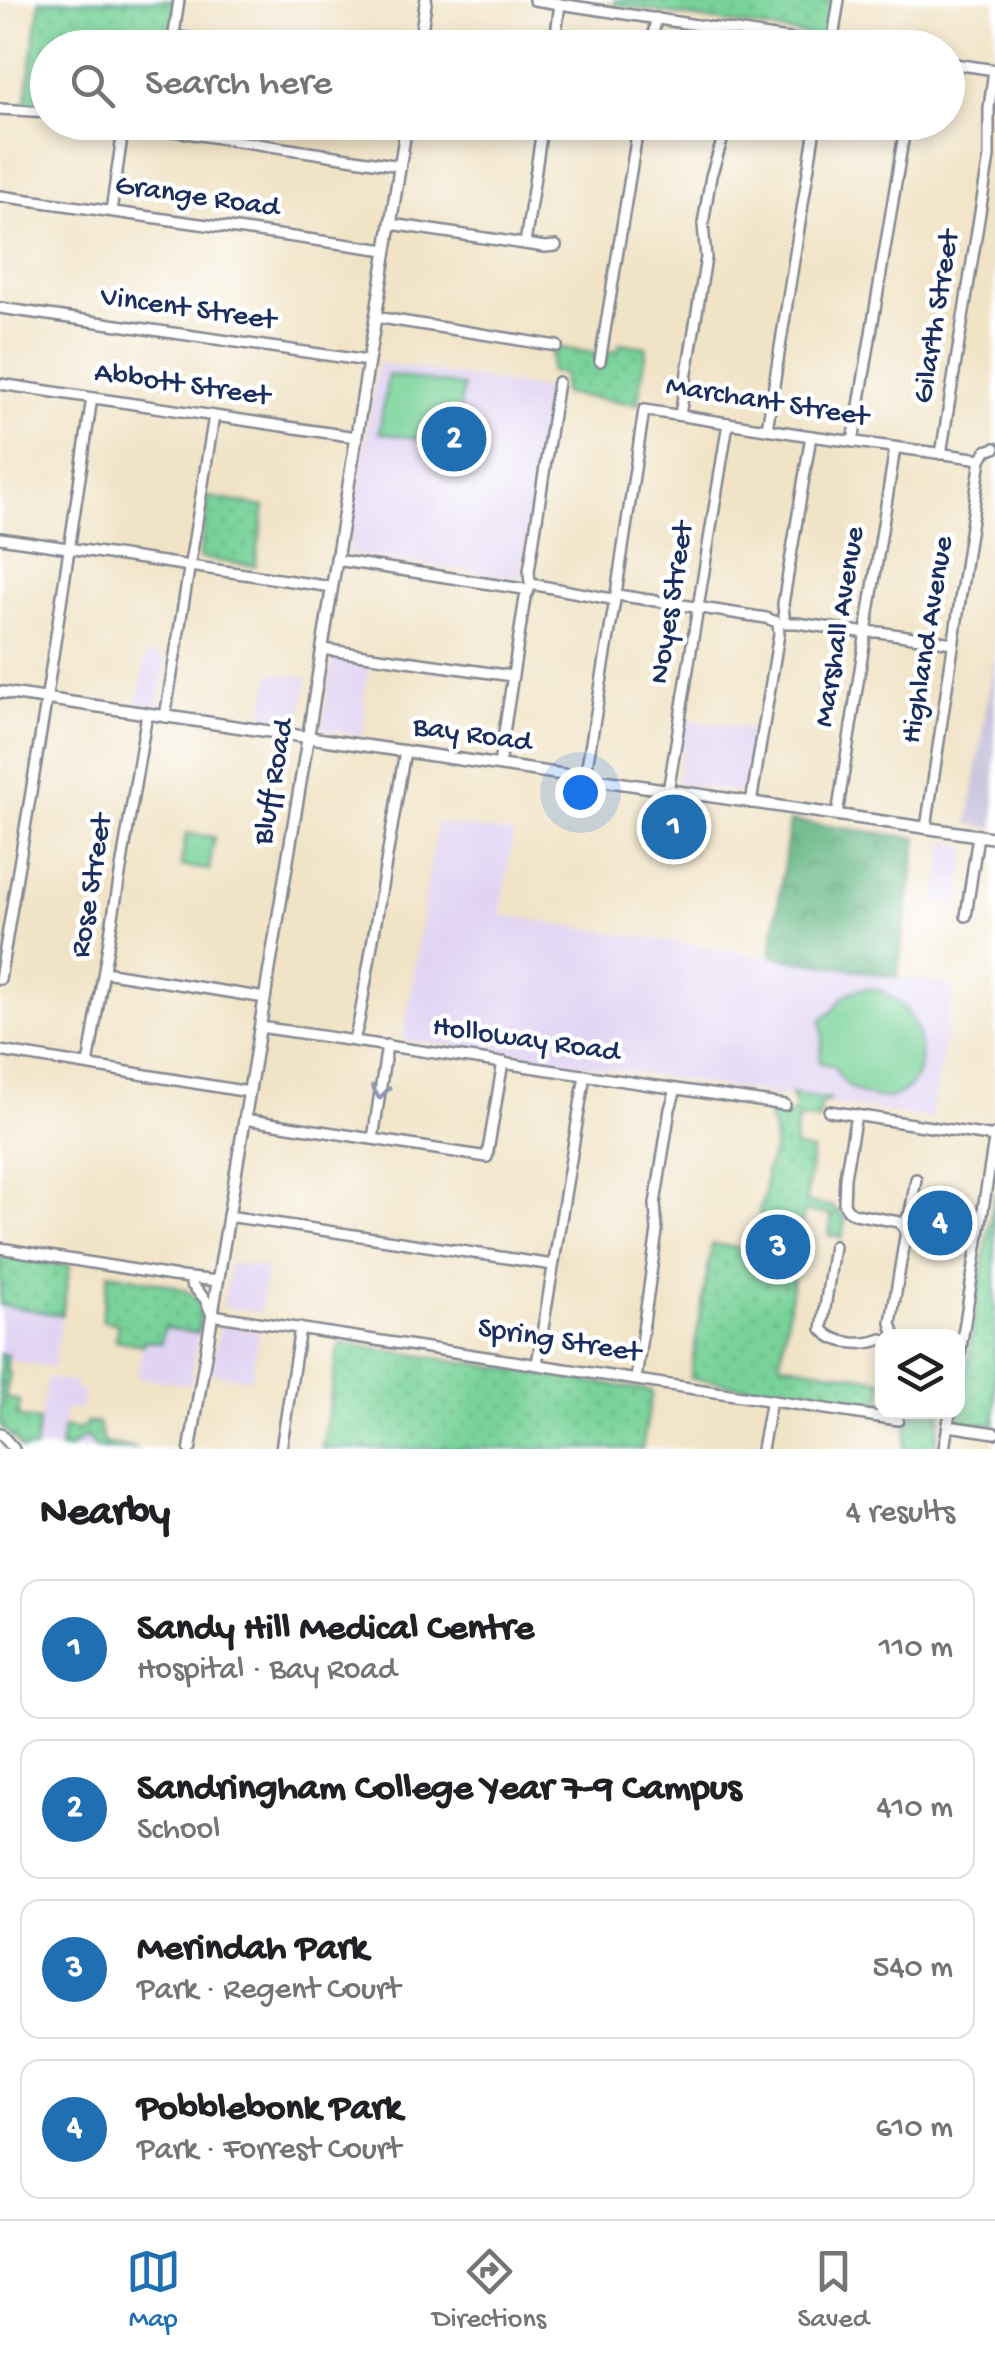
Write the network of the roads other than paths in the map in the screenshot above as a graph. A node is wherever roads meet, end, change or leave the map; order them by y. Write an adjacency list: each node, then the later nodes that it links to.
1 (179, 0): 8 (street)
2 (426, 0): 9 (main road)
3 (534, 0): 5 (street)
4 (839, 0): 13 (street)
5 (560, 4): 6 (street); 10 (street)
6 (607, 6): 7 (street)
7 (656, 18): 11 (street); 12 (street)
8 (175, 30)
9 (422, 30)
10 (556, 30)
11 (654, 30)
12 (730, 30)
13 (833, 30)
14 (965, 66): 15 (street)
15 (995, 70): 50 (street, Gilarth Street)
16 (0, 109): 17 (street)
17 (30, 111)
18 (122, 140): 28 (street)
19 (244, 140): 26 (street)
20 (404, 140): 26 (main road, Bluff Road)
21 (540, 140): 30 (street)
22 (636, 140): 36 (street)
23 (722, 140): 42 (street)
24 (813, 140): 44 (street)
25 (903, 140): 47 (street)
26 (400, 166): 29 (main road, Bluff Road)
27 (0, 196): 28 (street, Grange Road)
28 (111, 212): 32 (street, Grange Road)
29 (390, 224): 30 (street); 32 (main road, Bluff Road)
30 (525, 244): 31 (street)
31 (556, 246)
32 (386, 250): 34 (main road, Bluff Road)
33 (0, 308): 37 (street, Vincent Street)
34 (375, 317): 35 (street); 37 (main road, Bluff Road)
35 (557, 346)
36 (600, 361)
37 (368, 362): 46 (main road, Bluff Road)
38 (558, 382): 57 (street)
39 (0, 384): 40 (street, Abbott Street)
40 (92, 398): 41 (street, Abbott Street); 53 (street)
41 (214, 416): 46 (street, Abbott Street); 55 (street)
42 (680, 416): 43 (street, Marchant Street); 58 (street, Marchant Street)
43 (728, 423): 44 (street, Marchant Street); 59 (street, Noyes Street)
44 (767, 429): 45 (street, Marchant Street)
45 (811, 436): 47 (street, Marchant Street); 60 (street)
46 (356, 437): 54 (main road, Bluff Road)
47 (853, 442): 48 (street, Marchant Street)
48 (895, 448): 50 (street, Marchant Street); 61 (street, Marshall Avenue)
49 (995, 448): 51 (street)
50 (941, 454): 51 (street, Marchant Street)
51 (981, 459): 62 (street, Highland Avenue)
52 (0, 538): 53 (street)
53 (69, 548): 55 (street); 66 (street)
54 (336, 560): 56 (main road, Bluff Road); 57 (street)
55 (190, 566): 56 (street); 68 (street)
56 (332, 587): 63 (main road, Bluff Road)
57 (527, 587): 58 (street); 64 (street)
58 (614, 598): 59 (street); 72 (street)
59 (698, 608): 60 (street); 73 (street, Noyes Street)
60 (779, 621): 61 (street); 74 (street)
61 (866, 632): 62 (street); 75 (street, Marshall Avenue)
62 (953, 643): 76 (street, Highland Avenue)
63 (322, 649): 64 (street); 69 (main road, Bluff Road)
64 (512, 676): 71 (street)
65 (0, 692): 66 (main road, Bay Road)
66 (46, 699): 67 (main road, Bay Road); 80 (street)
67 (146, 714): 68 (main road, Bay Road); 81 (street, Rose Street)
68 (166, 717): 69 (main road, Bay Road)
69 (308, 737): 70 (main road, Bay Road); 83 (main road, Bluff Road)
70 (404, 758): 71 (main road, Bay Road); 85 (street)
71 (498, 765): 72 (main road, Bay Road)
72 (585, 778): 73 (main road, Bay Road)
73 (668, 792): 74 (main road, Bay Road)
74 (751, 803): 75 (main road, Bay Road)
75 (836, 815): 76 (main road, Bay Road)
76 (926, 828): 77 (main road, Bay Road)
77 (978, 836): 78 (main road, Bay Road); 79 (street)
78 (995, 838)
79 (966, 916)
80 (4, 931): 82 (street)
81 (104, 972): 83 (street); 89 (street, Rose Street)
82 (0, 979)
83 (264, 998): 84 (main road, Bluff Road)
84 (260, 1027): 85 (street, Holloway Road); 92 (main road, Bluff Road)
85 (356, 1040): 86 (street, Holloway Road)
86 (387, 1046): 88 (street, Holloway Road); 98 (street, one-way to 98)
87 (0, 1051): 89 (street)
88 (503, 1062): 90 (street, Holloway Road); 98 (street)
89 (88, 1065): 92 (street)
90 (585, 1075): 91 (street, Holloway Road); 104 (street)
91 (674, 1088): 93 (street, Holloway Road); 114 (street)
92 (249, 1092): 96 (main road, Bluff Road)
93 (785, 1105)
94 (829, 1111): 95 (street)
95 (856, 1115): 97 (street); 101 (street)
96 (244, 1119): 98 (street); 100 (main road, Bluff Road)
97 (995, 1136): 111 (street)
98 (373, 1139)
99 (916, 1179): 101 (street)
100 (228, 1216): 104 (street); 107 (main road, Bluff Road)
101 (903, 1224): 110 (street)
102 (834, 1246): 112 (street)
103 (0, 1248): 105 (street)
104 (553, 1265): 113 (street)
105 (172, 1276): 106 (street); 107 (street)
106 (191, 1284): 107 (street); 108 (street)
107 (217, 1285): 108 (main road, Bluff Road)
108 (212, 1315): 109 (street, Spring Street); 122 (main road, Bluff Road)
109 (300, 1328): 113 (street, Spring Street); 123 (street)
110 (890, 1329)
111 (962, 1329)
112 (875, 1341)
113 (536, 1364): 114 (street, Spring Street)
114 (634, 1379): 115 (street, Spring Street)
115 (770, 1400): 117 (street, Spring Street); 124 (street)
116 (949, 1419): 118 (street)
117 (898, 1420)
118 (948, 1426): 119 (street); 125 (street)
119 (995, 1433)
120 (0, 1434): 121 (street)
121 (14, 1449)
122 (190, 1449)
123 (280, 1449)
124 (762, 1449)
125 (944, 1449)

